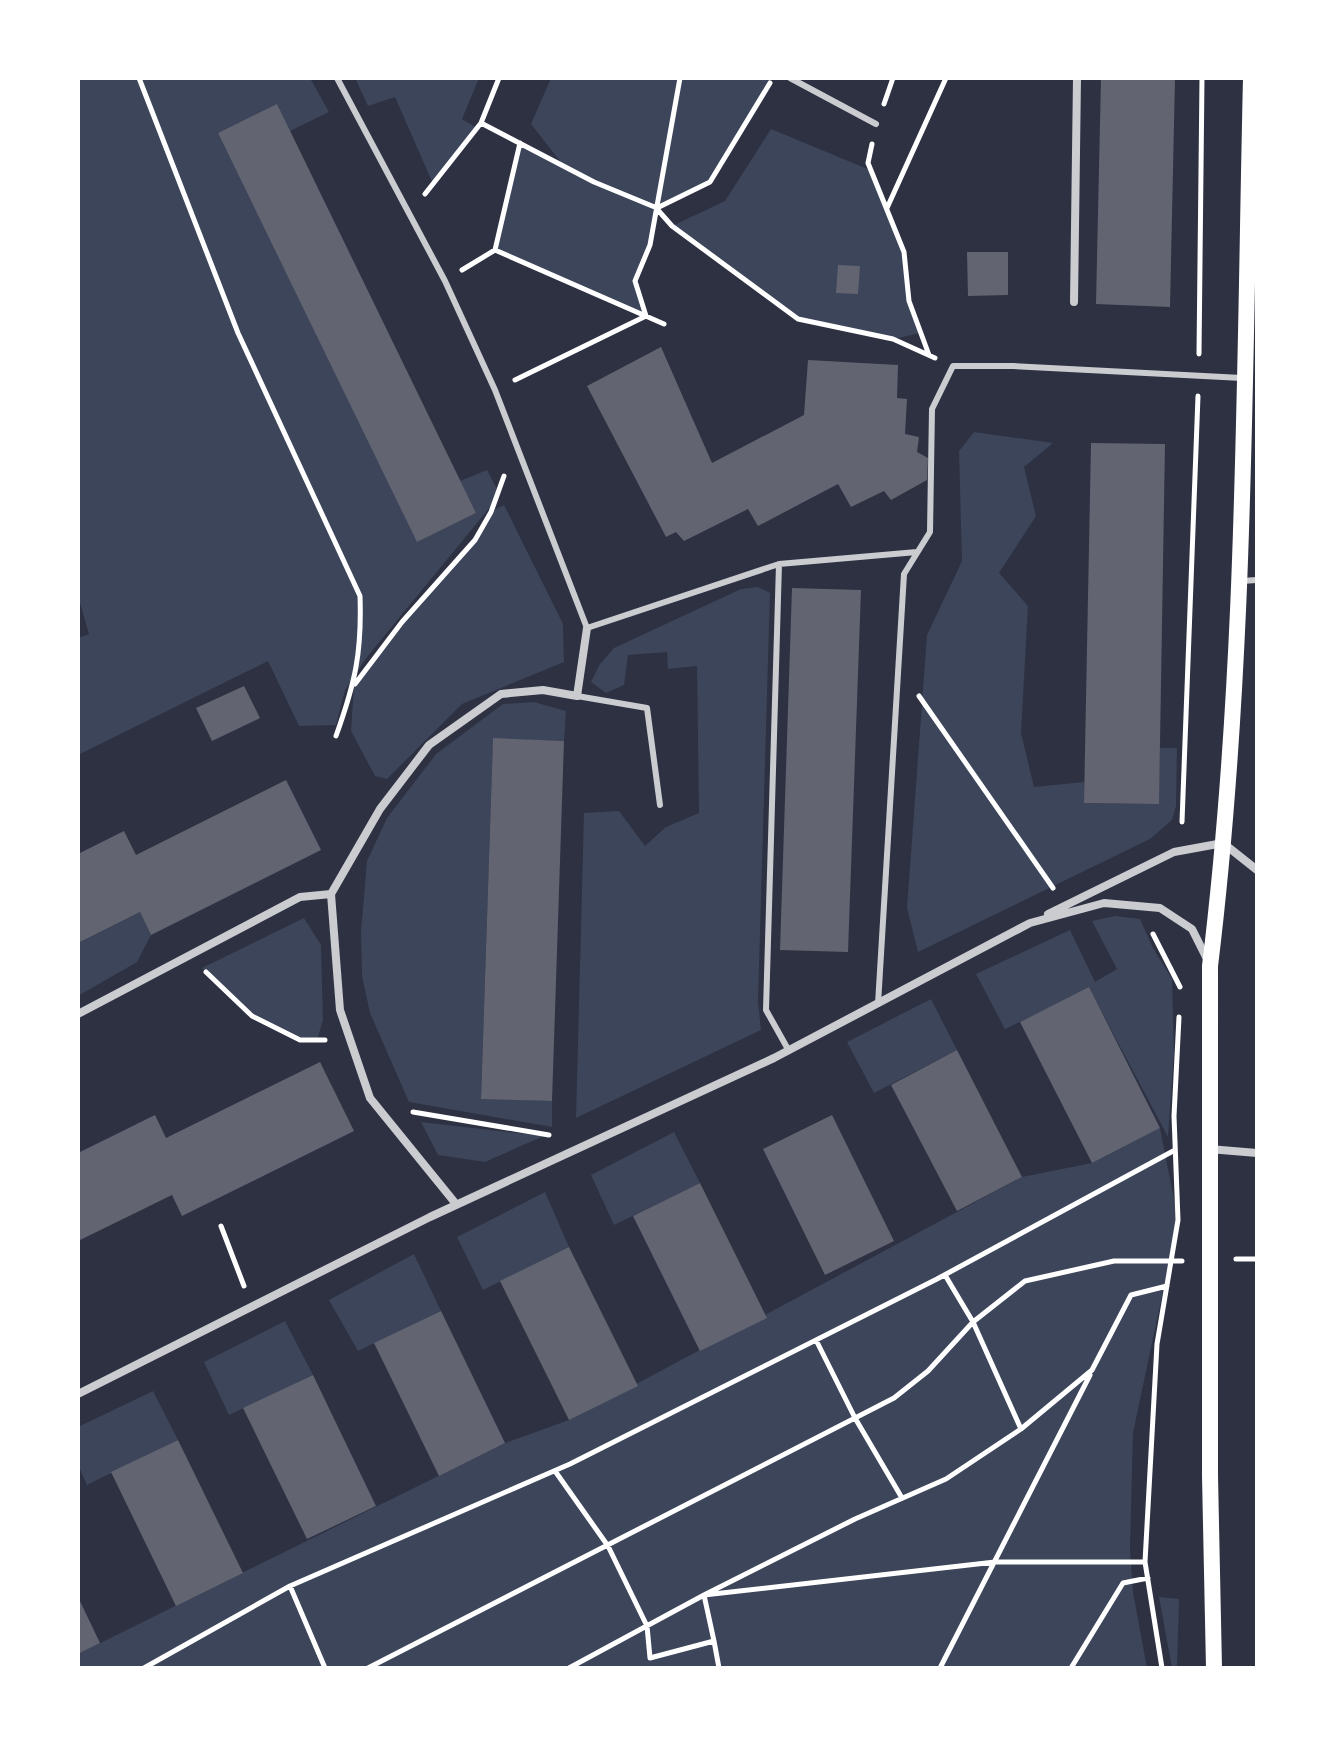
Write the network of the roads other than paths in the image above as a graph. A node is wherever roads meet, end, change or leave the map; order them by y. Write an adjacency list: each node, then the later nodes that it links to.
1 (337, 78): 11 (lane)
2 (790, 78): 5 (lane)
3 (1077, 78): 6 (street)
4 (1253, 82): 7 (main road)
5 (876, 124)
6 (1074, 302)
7 (1245, 378): 8 (lane); 10 (main road)
8 (917, 552): 9 (lane); 19 (lane)
9 (779, 564): 11 (lane); 21 (lane)
10 (1249, 580): 14 (main road)
11 (587, 628): 12 (street)
12 (577, 696): 13 (lane); 16 (street)
13 (660, 805)
14 (1223, 843): 15 (street); 17 (street); 18 (main road)
15 (1257, 870)
16 (331, 894): 20 (street); 24 (street)
17 (1030, 923): 18 (street); 19 (street)
18 (1210, 966): 22 (main road)
19 (878, 1004): 21 (street)
20 (78, 1014)
21 (789, 1051): 24 (street)
22 (1209, 1149): 23 (street); 26 (main road)
23 (1257, 1153)
24 (456, 1204): 25 (street)
25 (78, 1394)
26 (1214, 1668)

